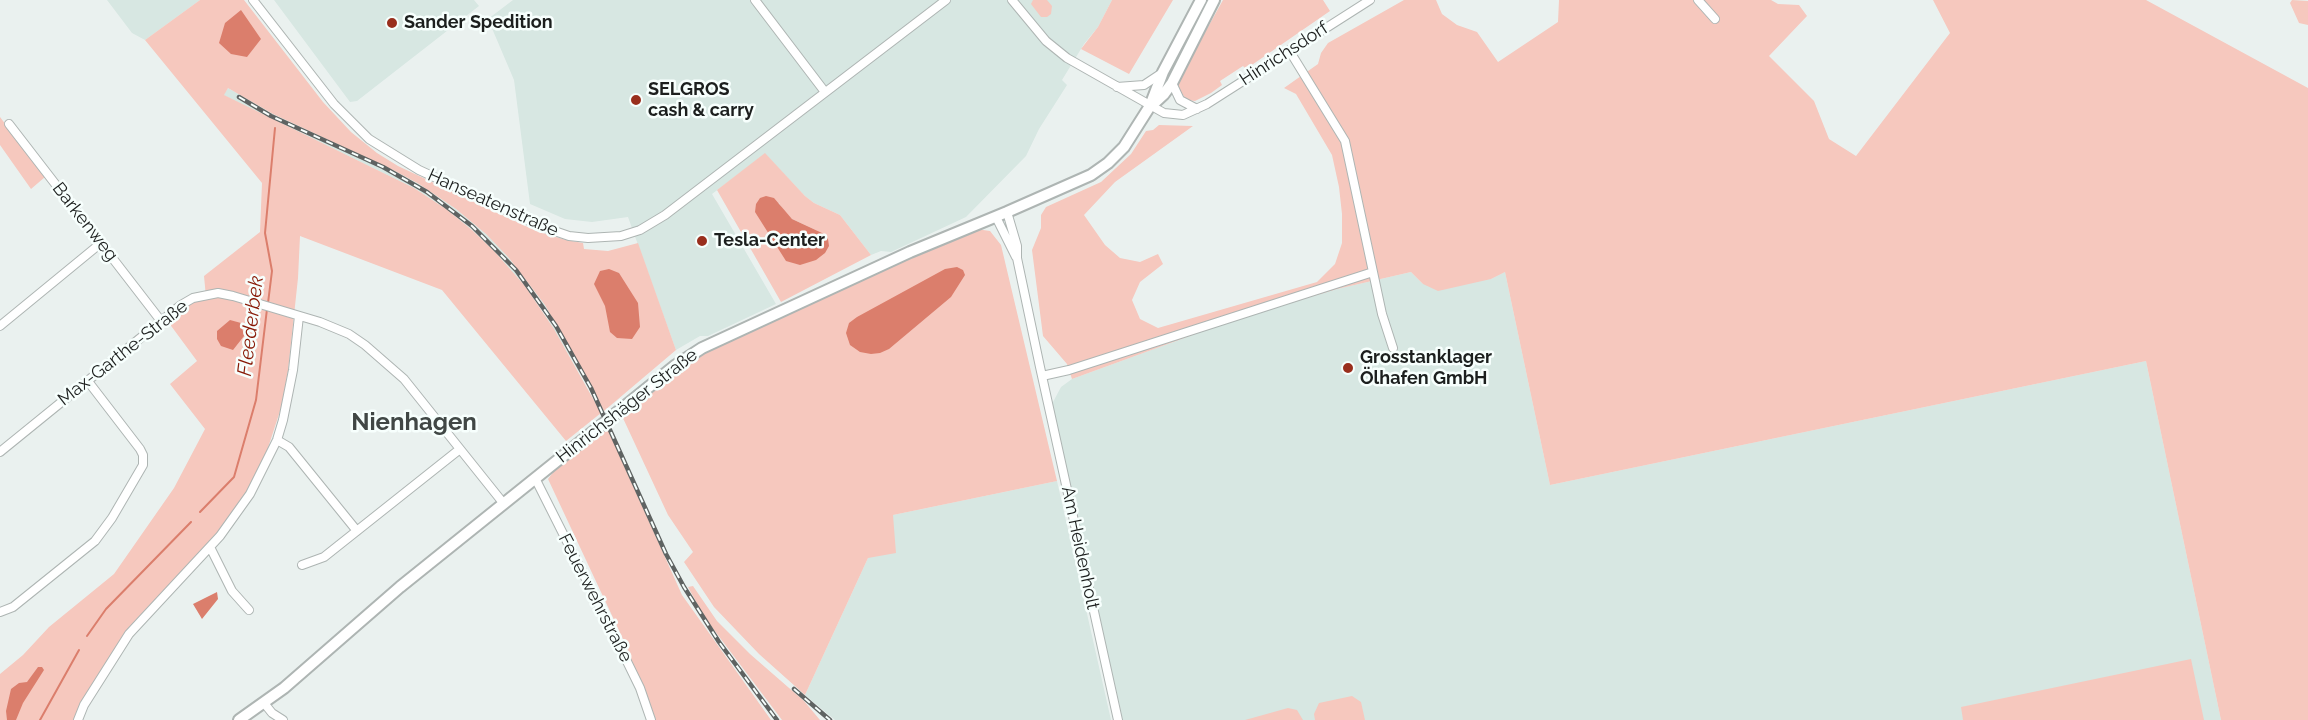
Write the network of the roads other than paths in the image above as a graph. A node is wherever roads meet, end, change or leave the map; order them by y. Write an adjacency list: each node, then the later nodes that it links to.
1 (253, 0): 14 (street, Hanseatenstraße)
2 (755, 0): 14 (street)
3 (946, 0): 14 (street, Hanseatenstraße)
4 (1012, 0): 13 (street, Hinrichsdorf)
5 (1201, 0): 11 (main road, Hinrichshäger Straße)
6 (1214, 0): 12 (main road, Hinrichshäger Straße)
7 (1370, 0): 10 (street, Hinrichsdorf)
8 (1698, 0): 9 (street)
9 (1714, 19)
10 (1289, 50): 16 (street, Hinrichsdorf); 22 (street)
11 (1163, 72): 13 (street); 15 (main road, Hinrichshäger Straße)
12 (1172, 83): 15 (main road, Hinrichshäger Straße); 16 (street)
13 (1116, 87): 15 (street, Hinrichsdorf)
14 (825, 92)
15 (1150, 106): 16 (street, Hinrichsdorf); 18 (main road, Hinrichshäger Straße)
16 (1197, 109)
17 (9, 124): 20 (street, Barkenweg)
18 (1007, 212): 19 (main road, Hinrichshäger Straße); 21 (street, Am Heidenholt)
19 (996, 217): 21 (street, Am Heidenholt); 32 (main road, Hinrichshäger Straße)
20 (101, 243): 24 (street, Barkenweg); 25 (street)
21 (1017, 258): 27 (street, Am Heidenholt)
22 (1373, 272): 26 (street); 27 (street)
23 (299, 316): 24 (street, Max-Garthe-Straße); 29 (street); 30 (street, Max-Garthe-Straße)
24 (161, 321): 28 (street, Max-Garthe-Straße)
25 (0, 326)
26 (1390, 349)
27 (1042, 376): 44 (street, Am Heidenholt)
28 (87, 380): 31 (street, Max-Garthe-Straße); 38 (street)
29 (277, 440): 34 (street); 35 (street)
30 (460, 449): 33 (street, Max-Garthe-Straße); 34 (street)
31 (0, 452)
32 (535, 478): 33 (main road, Hinrichshäger Straße); 43 (street, Feuerwehrstraße)
33 (504, 504): 39 (main road, Hinrichshäger Straße)
34 (357, 531): 36 (street)
35 (210, 547): 37 (street); 40 (street)
36 (302, 565)
37 (249, 610)
38 (0, 612)
39 (264, 703): 41 (main road, Hinrichshäger Straße); 42 (street)
40 (78, 720)
41 (239, 720)
42 (283, 720)
43 (651, 720)
44 (1118, 720)

